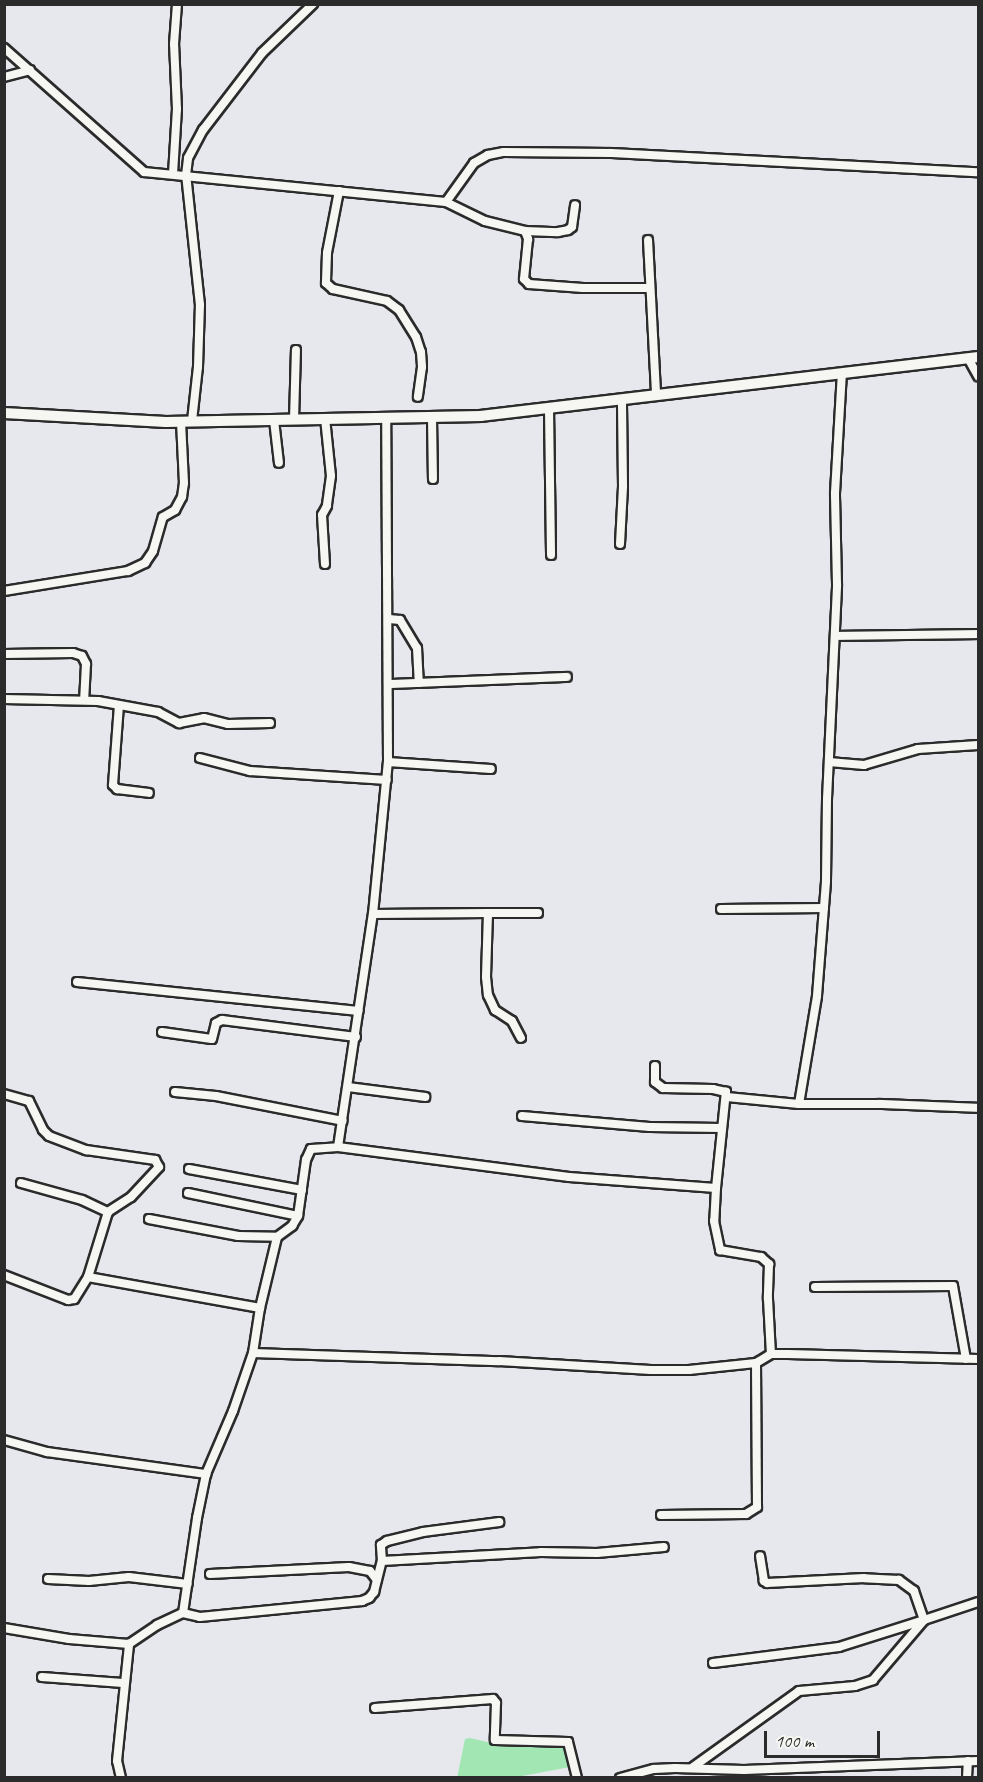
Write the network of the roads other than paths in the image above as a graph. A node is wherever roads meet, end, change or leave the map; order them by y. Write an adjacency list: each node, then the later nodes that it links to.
1 (177, 4): 7 (street)
2 (313, 4): 8 (street)
3 (4, 48): 4 (street)
4 (30, 70): 5 (street); 7 (street)
5 (4, 77)
6 (978, 172): 10 (street)
7 (173, 174): 8 (street)
8 (186, 175): 9 (street); 29 (street)
9 (339, 191): 10 (street); 20 (street)
10 (446, 202): 12 (street)
11 (575, 205): 12 (street)
12 (525, 231): 14 (street)
13 (648, 240): 14 (street)
14 (650, 288): 19 (street)
15 (296, 350): 28 (street)
16 (973, 357): 17 (street); 18 (street)
17 (842, 373): 19 (street); 38 (street)
18 (978, 376)
19 (656, 395): 21 (street)
20 (418, 397)
21 (622, 399): 22 (street); 32 (street)
22 (549, 409): 26 (street); 33 (street)
23 (4, 413): 29 (street)
24 (325, 418): 25 (street); 28 (street); 34 (street)
25 (386, 418): 26 (street); 36 (street)
26 (432, 418): 31 (street)
27 (274, 420): 28 (street); 29 (street); 30 (street)
28 (294, 420)
29 (186, 421): 35 (street)
30 (279, 463)
31 (433, 479)
32 (620, 544)
33 (551, 555)
34 (325, 564)
35 (4, 591)
36 (389, 619): 41 (street); 42 (street)
37 (978, 634): 38 (street)
38 (835, 636): 50 (street)
39 (4, 654): 44 (street)
40 (567, 677): 41 (street)
41 (419, 683): 42 (street)
42 (389, 684): 49 (street)
43 (4, 699): 44 (street)
44 (84, 700): 45 (street)
45 (118, 705): 46 (street); 53 (street)
46 (270, 723)
47 (978, 745): 50 (street)
48 (200, 758): 52 (street)
49 (388, 762): 51 (street); 52 (street)
50 (830, 762): 54 (street)
51 (491, 769)
52 (387, 780): 58 (street)
53 (149, 793)
54 (824, 908): 55 (street); 70 (street)
55 (721, 909)
56 (488, 913): 57 (street); 58 (street); 63 (street)
57 (538, 913)
58 (373, 914): 60 (street)
59 (77, 982): 60 (street)
60 (359, 1011): 62 (street)
61 (162, 1032): 62 (street)
62 (356, 1037): 65 (street)
63 (522, 1038)
64 (655, 1066): 69 (street)
65 (348, 1087): 68 (street); 73 (street)
66 (175, 1092): 73 (street)
67 (4, 1094): 81 (street)
68 (425, 1097)
69 (727, 1097): 70 (street); 74 (street)
70 (799, 1104): 71 (street)
71 (978, 1108)
72 (522, 1116): 74 (street)
73 (343, 1121): 75 (street)
74 (721, 1128): 78 (street)
75 (338, 1147): 78 (street); 79 (street)
76 (189, 1169): 79 (street)
77 (21, 1182): 81 (street)
78 (716, 1188): 90 (street)
79 (302, 1190): 82 (street)
80 (188, 1193): 82 (street)
81 (108, 1212): 86 (street)
82 (298, 1216): 84 (street)
83 (149, 1220): 84 (street)
84 (277, 1237): 88 (street)
85 (4, 1275): 86 (street)
86 (88, 1276): 88 (street)
87 (815, 1287): 91 (street)
88 (260, 1308): 89 (street)
89 (253, 1353): 93 (street); 95 (street)
90 (771, 1354): 91 (street); 93 (street)
91 (966, 1359): 92 (street)
92 (978, 1359)
93 (756, 1363): 96 (street)
94 (4, 1440): 95 (street)
95 (206, 1474): 104 (street)
96 (661, 1515)
97 (499, 1522): 100 (street)
98 (664, 1547): 100 (street)
99 (760, 1556): 107 (street)
100 (382, 1561): 103 (street)
101 (210, 1574): 103 (street)
102 (48, 1579): 104 (street)
103 (377, 1580): 106 (street)
104 (188, 1584): 106 (street)
105 (978, 1602): 107 (street)
106 (183, 1613): 109 (street)
107 (924, 1620): 110 (street); 116 (street)
108 (4, 1628): 109 (street)
109 (129, 1644): 112 (street)
110 (713, 1663)
111 (42, 1677): 112 (street)
112 (123, 1683): 117 (street)
113 (375, 1708): 118 (street)
114 (968, 1761): 115 (street); 116 (street); 120 (street)
115 (978, 1761)
116 (693, 1767): 119 (street)
117 (121, 1778)
118 (577, 1778)
119 (620, 1778)
120 (967, 1778)

